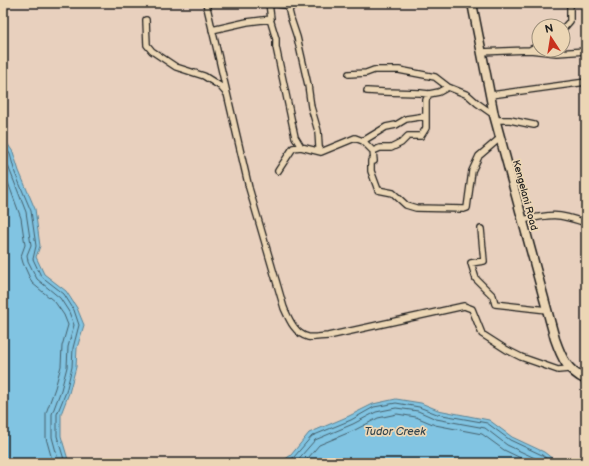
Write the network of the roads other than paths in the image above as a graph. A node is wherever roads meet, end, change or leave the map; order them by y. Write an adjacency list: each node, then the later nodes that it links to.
1 (206, 3): 8 (street)
2 (472, 3): 10 (main road, Kengelani Road)
3 (570, 3): 5 (street)
4 (292, 4): 6 (street); 26 (street)
5 (570, 18)
6 (270, 19): 8 (street); 24 (street)
7 (146, 20): 16 (street)
8 (212, 30): 16 (street)
9 (530, 50): 10 (street); 11 (street)
10 (481, 52): 18 (main road, Kengelani Road)
11 (586, 52)
12 (349, 74): 14 (street)
13 (586, 82): 18 (street)
14 (448, 87): 17 (street); 20 (street)
15 (367, 91): 17 (street)
16 (227, 94): 32 (street)
17 (429, 94): 19 (street)
18 (491, 95): 20 (main road, Kengelani Road)
19 (426, 116): 23 (street); 25 (street)
20 (495, 118): 21 (street); 22 (main road, Kengelani Road)
21 (534, 125)
22 (500, 138): 25 (street); 28 (main road, Kengelani Road)
23 (363, 141): 25 (street); 26 (street)
24 (301, 147): 26 (street); 27 (street)
25 (373, 151)
26 (321, 152)
27 (278, 171)
28 (522, 220): 29 (street); 31 (main road, Kengelani Road)
29 (586, 223)
30 (481, 228): 31 (street)
31 (547, 310): 32 (main road, Kengelani Road)
32 (568, 369): 33 (main road)
33 (586, 380)

